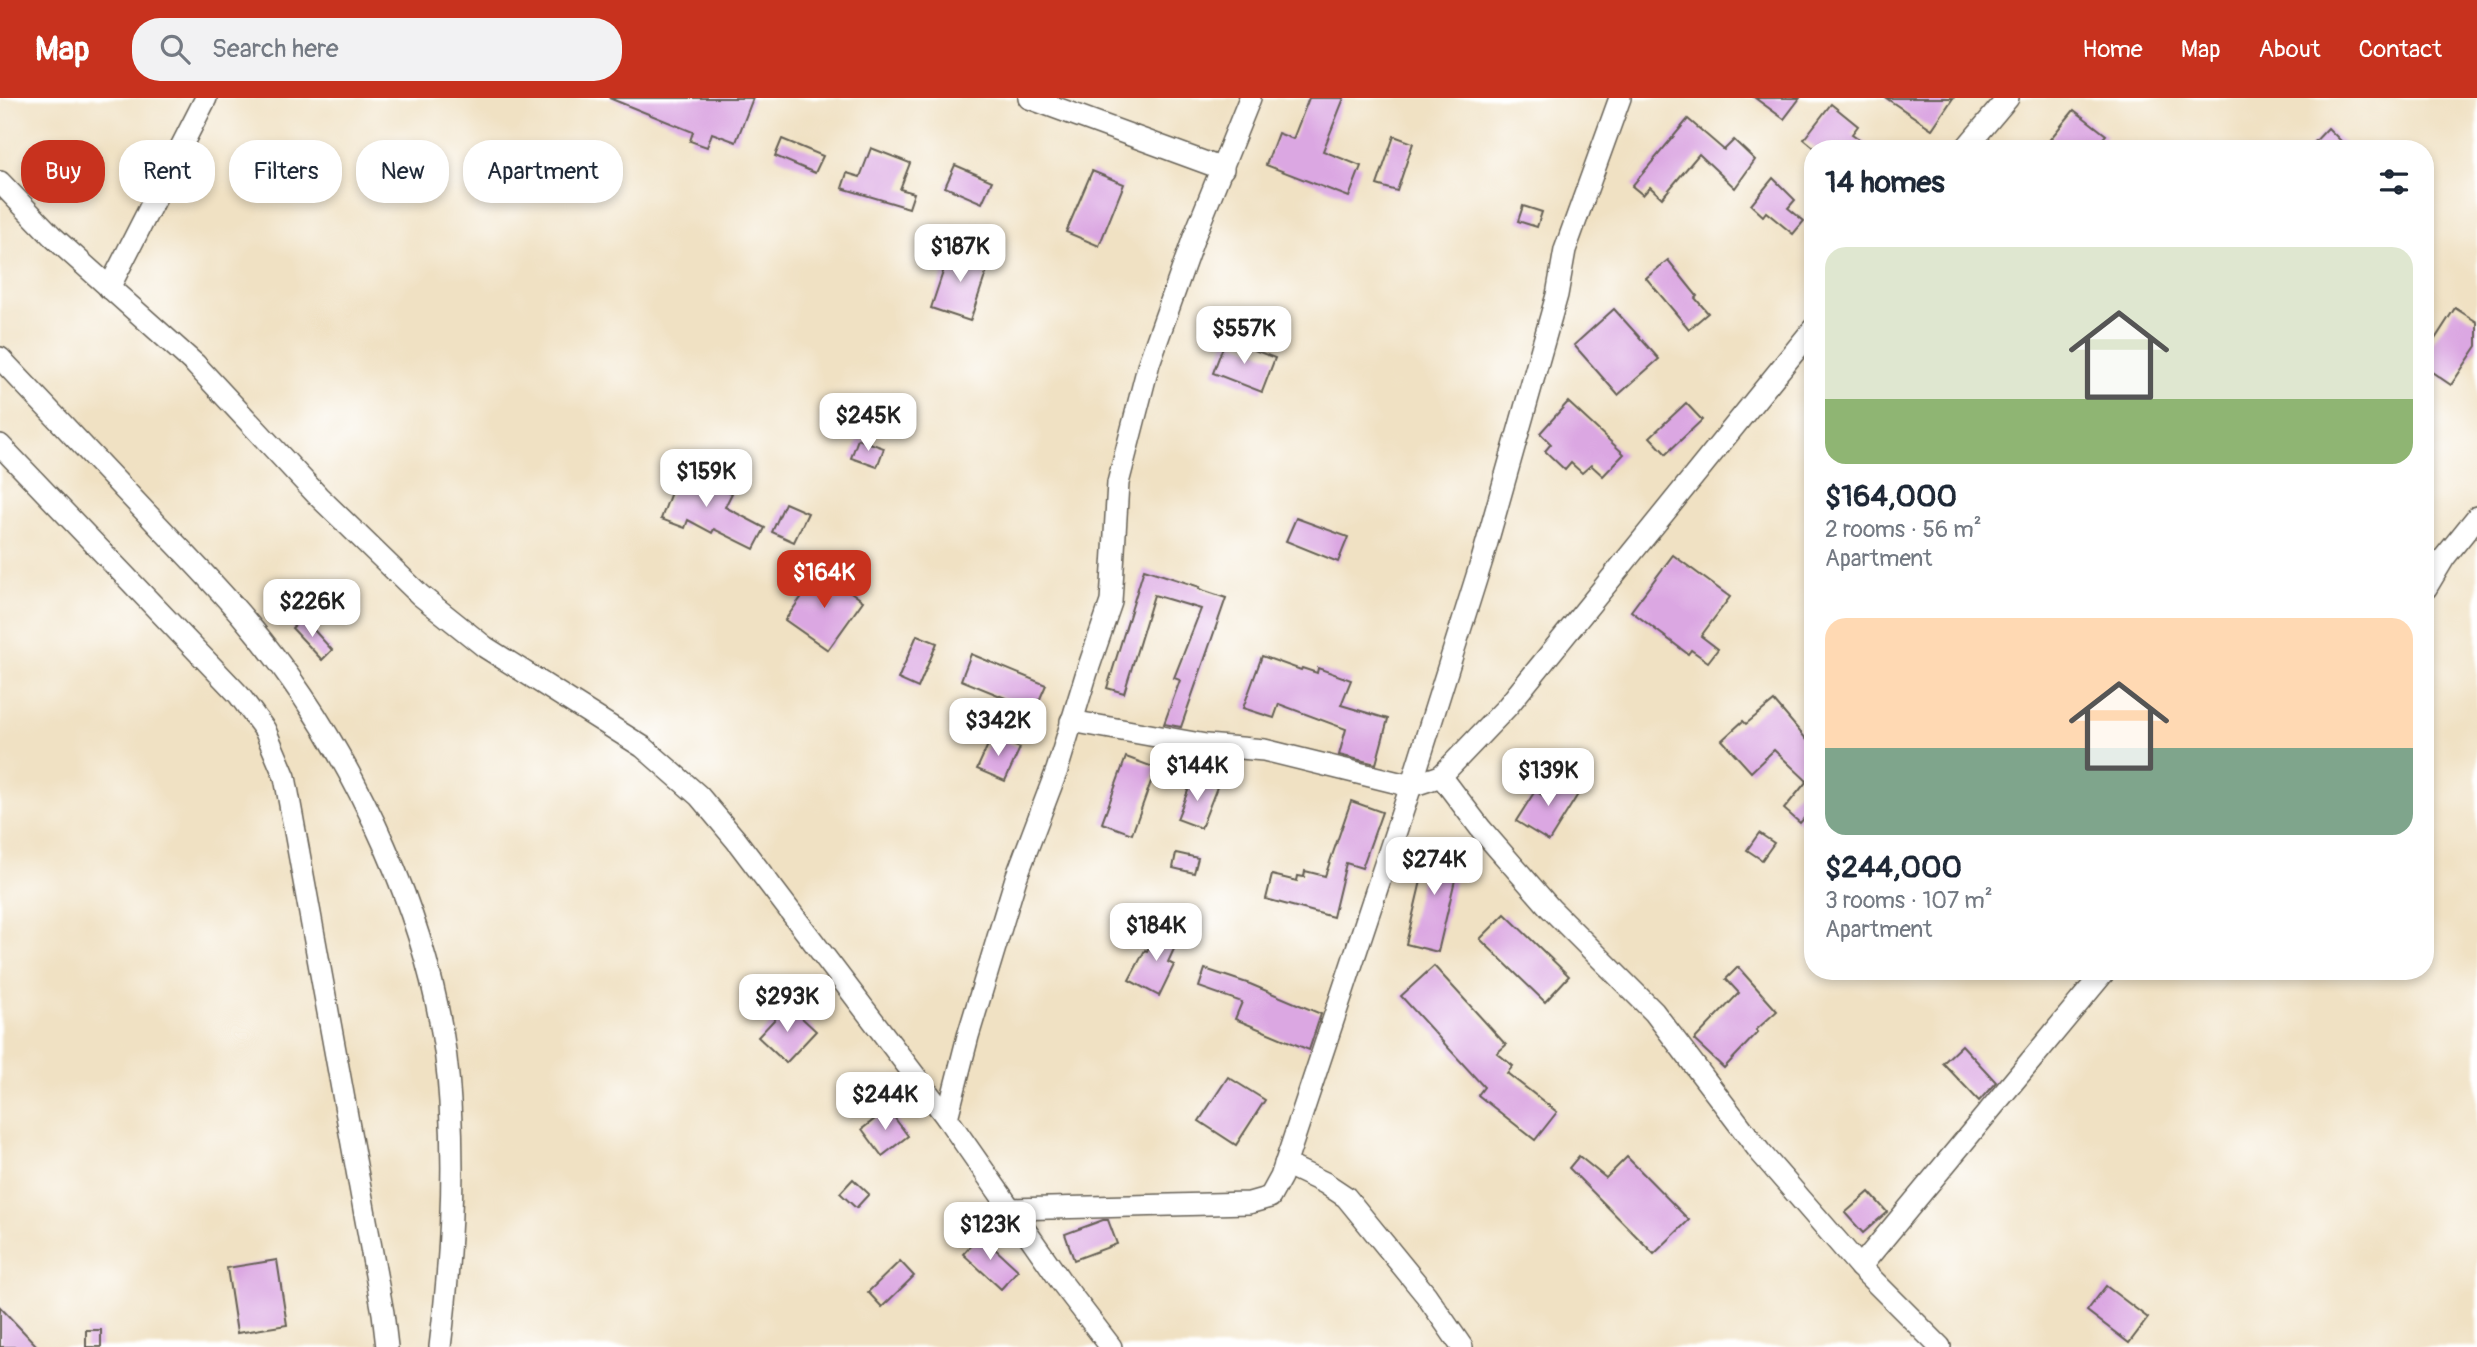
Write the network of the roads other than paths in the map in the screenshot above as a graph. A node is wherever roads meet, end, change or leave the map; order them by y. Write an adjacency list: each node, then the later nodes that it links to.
1 (206, 98): 9 (street)
2 (1030, 98): 7 (street)
3 (1250, 98): 7 (street)
4 (1620, 98): 17 (street)
5 (2008, 98): 6 (street)
6 (1973, 140)
7 (1223, 169): 15 (street)
8 (0, 182): 9 (street)
9 (109, 288): 19 (street)
10 (1804, 340): 16 (street)
11 (0, 358): 24 (street)
12 (0, 445): 23 (street)
13 (2477, 517): 14 (street)
14 (2434, 575)
15 (1071, 721): 17 (street); 19 (street)
16 (1441, 776): 17 (street); 22 (street)
17 (1411, 786): 20 (street)
18 (2098, 980): 22 (street)
19 (947, 1118): 21 (street)
20 (1285, 1164): 21 (street); 26 (street)
21 (1011, 1209): 25 (street)
22 (1860, 1267): 27 (street)
23 (387, 1347)
24 (440, 1347)
25 (1111, 1347)
26 (1462, 1347)
27 (1940, 1347)

